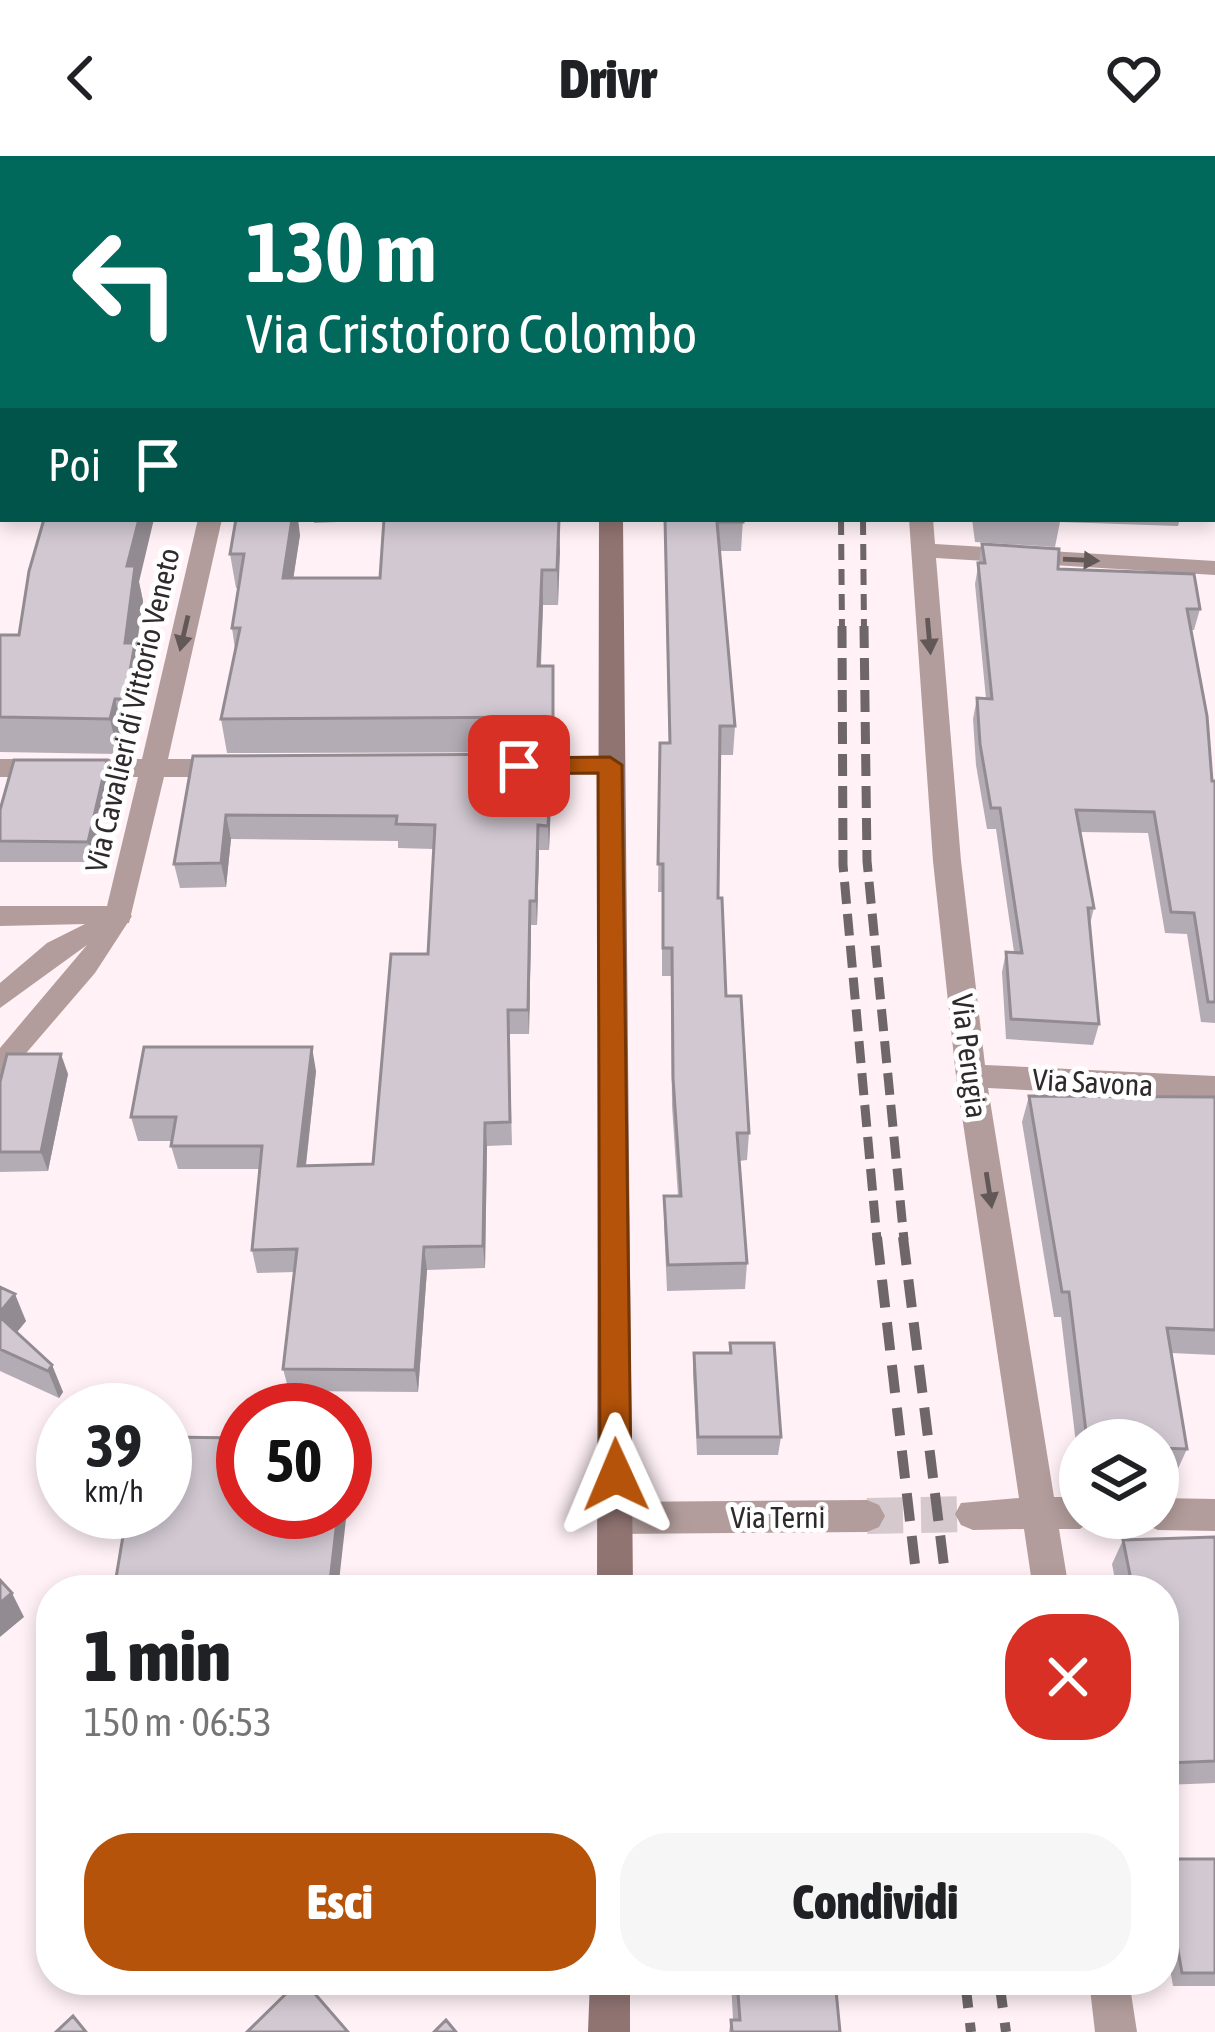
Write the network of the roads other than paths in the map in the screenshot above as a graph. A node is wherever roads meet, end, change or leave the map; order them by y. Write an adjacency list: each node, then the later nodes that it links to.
1 (209, 522): 9 (street, Via Cavalieri di Vittorio Veneto, one-way to 9)
2 (611, 522): 6 (main road)
3 (921, 522): 4 (street, Via Perugia)
4 (922, 550): 5 (street, one-way to 5); 15 (street, Via Perugia, one-way to 15)
5 (1215, 568)
6 (610, 765): 7 (street); 23 (main road)
7 (496, 766)
8 (0, 768): 9 (street)
9 (154, 768): 10 (street); 12 (street, Via Cavalieri di Vittorio Veneto)
10 (245, 768)
11 (0, 916): 12 (street)
12 (119, 916): 13 (lane); 14 (lane)
13 (0, 998)
14 (0, 1066)
15 (971, 1076): 16 (street, Via Savona); 17 (street, Via Perugia, one-way to 17)
16 (1215, 1088)
17 (1040, 1513): 18 (street); 19 (street); 25 (street, Via Perugia)
18 (1059, 1513)
19 (973, 1514)
20 (1179, 1514): 21 (street)
21 (1215, 1515)
22 (867, 1516): 23 (street, Via Terni)
23 (616, 1518): 24 (main road)
24 (615, 1575)
25 (1050, 1575)
26 (610, 1995): 28 (main road)
27 (1111, 1995): 29 (street)
28 (609, 2032)
29 (1116, 2032)

